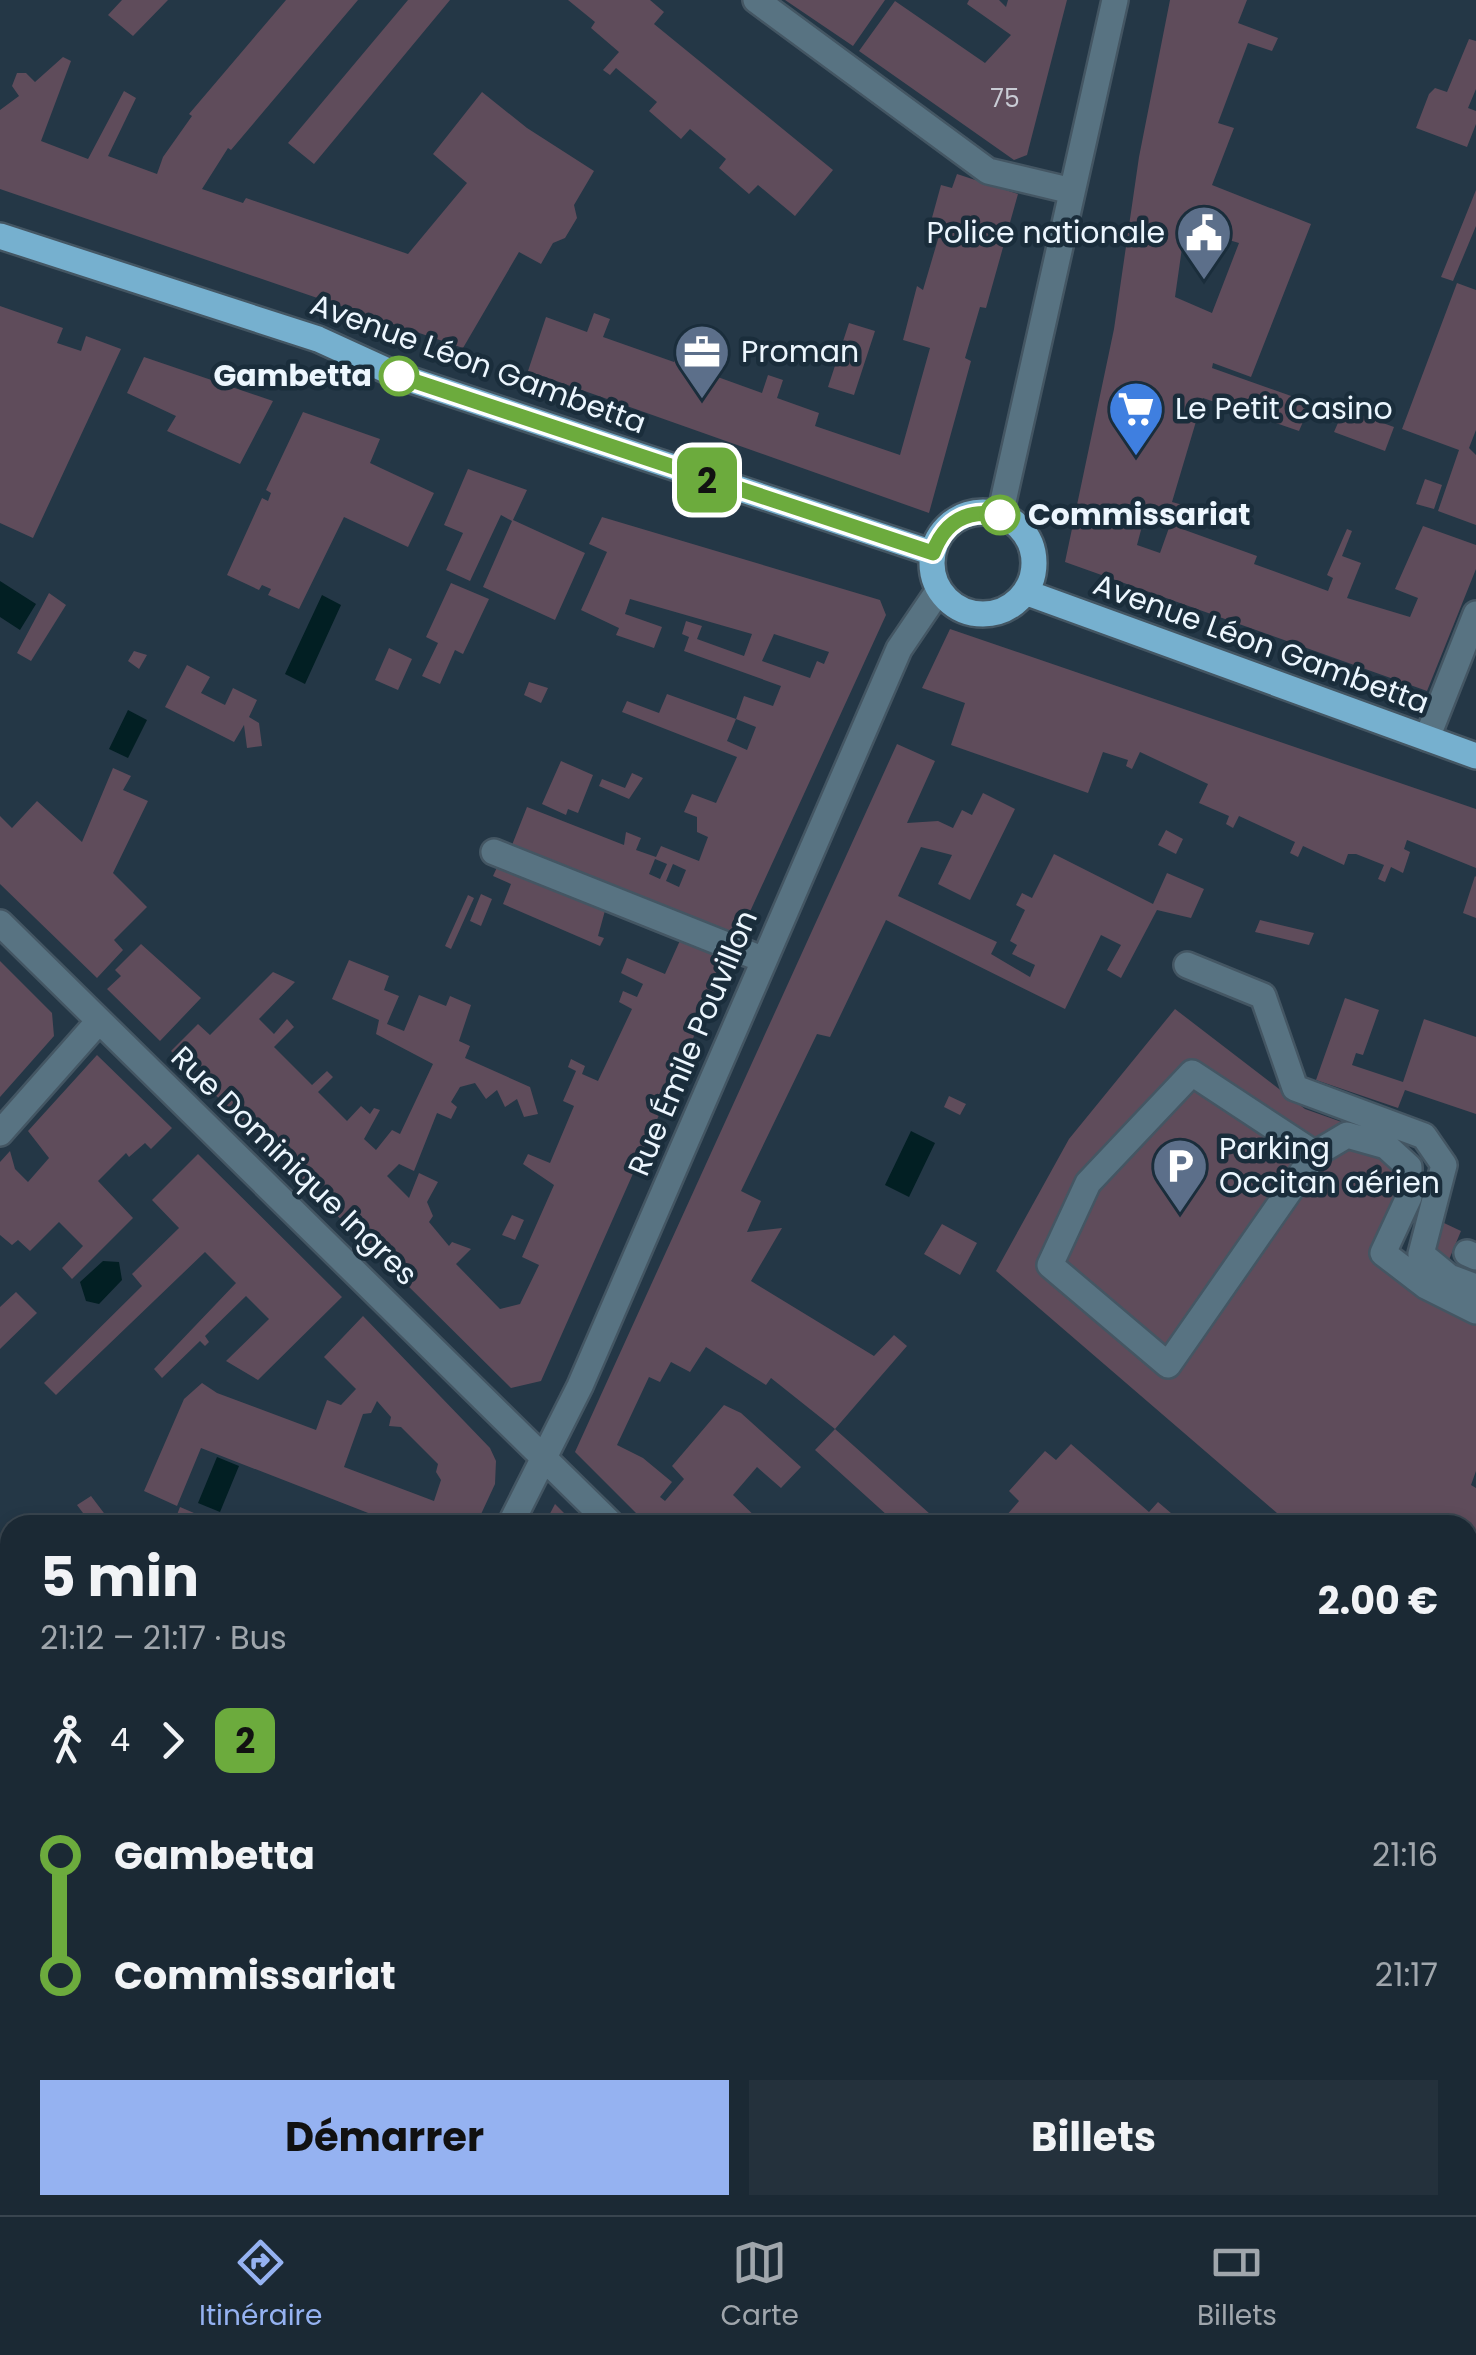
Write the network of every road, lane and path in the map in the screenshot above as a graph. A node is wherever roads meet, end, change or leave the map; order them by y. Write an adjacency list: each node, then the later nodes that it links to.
1 (756, 0): 3 (street)
2 (1115, 0): 3 (street)
3 (1072, 191): 5 (street)
4 (0, 236): 6 (main road, Avenue Léon Gambetta)
5 (1000, 515): 6 (main road); 8 (main road)
6 (933, 553): 7 (main road)
7 (939, 590): 8 (main road); 14 (street, Rue Émile Pouvillon)
8 (1025, 592): 10 (main road, Avenue Léon Gambetta)
9 (1476, 614): 10 (street)
10 (1426, 738): 11 (main road, Avenue Léon Gambetta)
11 (1476, 756)
12 (494, 852): 14 (street)
13 (0, 922): 16 (street, Rue Dominique Ingres)
14 (764, 960): 21 (street, Rue Émile Pouvillon)
15 (1187, 965): 19 (street)
16 (99, 1020): 17 (street); 21 (street, Rue Dominique Ingres)
17 (0, 1134)
18 (1316, 1154): 18 (street); 20 (street)
19 (1476, 1287)
20 (1476, 1311)
21 (544, 1456): 22 (street, Rue Émile Pouvillon); 23 (street, Rue Dominique Ingres)
22 (515, 1515)
23 (602, 1515)

